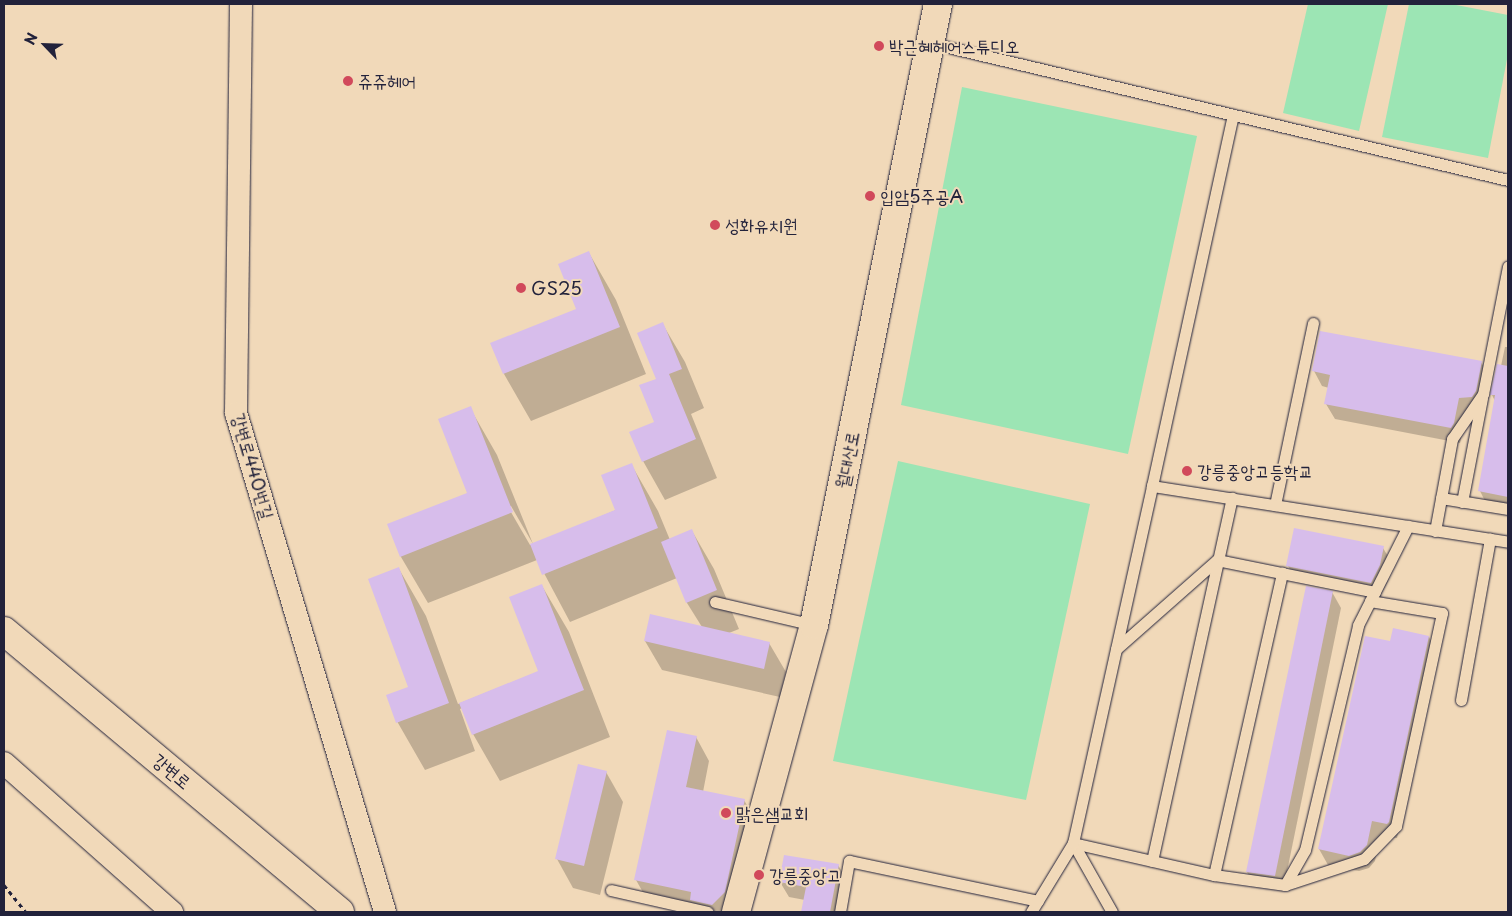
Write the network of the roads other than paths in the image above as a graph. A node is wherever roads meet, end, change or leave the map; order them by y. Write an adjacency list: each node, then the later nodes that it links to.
1 (241, 4): 36 (street, 강변로440번길)
2 (938, 4): 3 (street, 월대산로)
3 (930, 43): 4 (lane); 23 (street, 월대산로)
4 (1233, 115): 5 (lane); 9 (lane)
5 (1508, 180)
6 (1508, 266): 8 (lane)
7 (1312, 323): 13 (lane)
8 (1483, 394): 11 (lane); 12 (lane)
9 (1152, 486): 10 (lane); 25 (lane)
10 (1232, 498): 13 (lane); 19 (lane)
11 (1441, 498): 12 (lane); 16 (lane)
12 (1462, 502): 14 (lane)
13 (1276, 505): 15 (lane)
14 (1508, 509)
15 (1408, 526): 16 (lane); 21 (lane)
16 (1435, 531): 17 (lane)
17 (1490, 539): 18 (lane); 26 (lane)
18 (1508, 542)
19 (1217, 560): 20 (lane); 25 (lane); 29 (lane)
20 (1282, 573): 21 (lane); 30 (lane)
21 (1373, 596): 31 (lane); 31 (lane)
22 (715, 602): 23 (lane)
23 (814, 625): 38 (street, 월대산로)
24 (4, 631): 35 (street, 강변로)
25 (1116, 649): 28 (lane)
26 (1461, 700)
27 (4, 763): 34 (street)
28 (1072, 843): 29 (lane); 33 (lane); 41 (lane)
29 (1152, 861): 30 (lane)
30 (1214, 875): 31 (lane)
31 (1284, 884)
32 (611, 890): 37 (lane)
33 (1038, 901): 39 (lane); 40 (lane)
34 (172, 912)
35 (340, 912)
36 (385, 912)
37 (708, 912)
38 (736, 912)
39 (840, 912)
40 (1031, 912)
41 (1112, 912)

